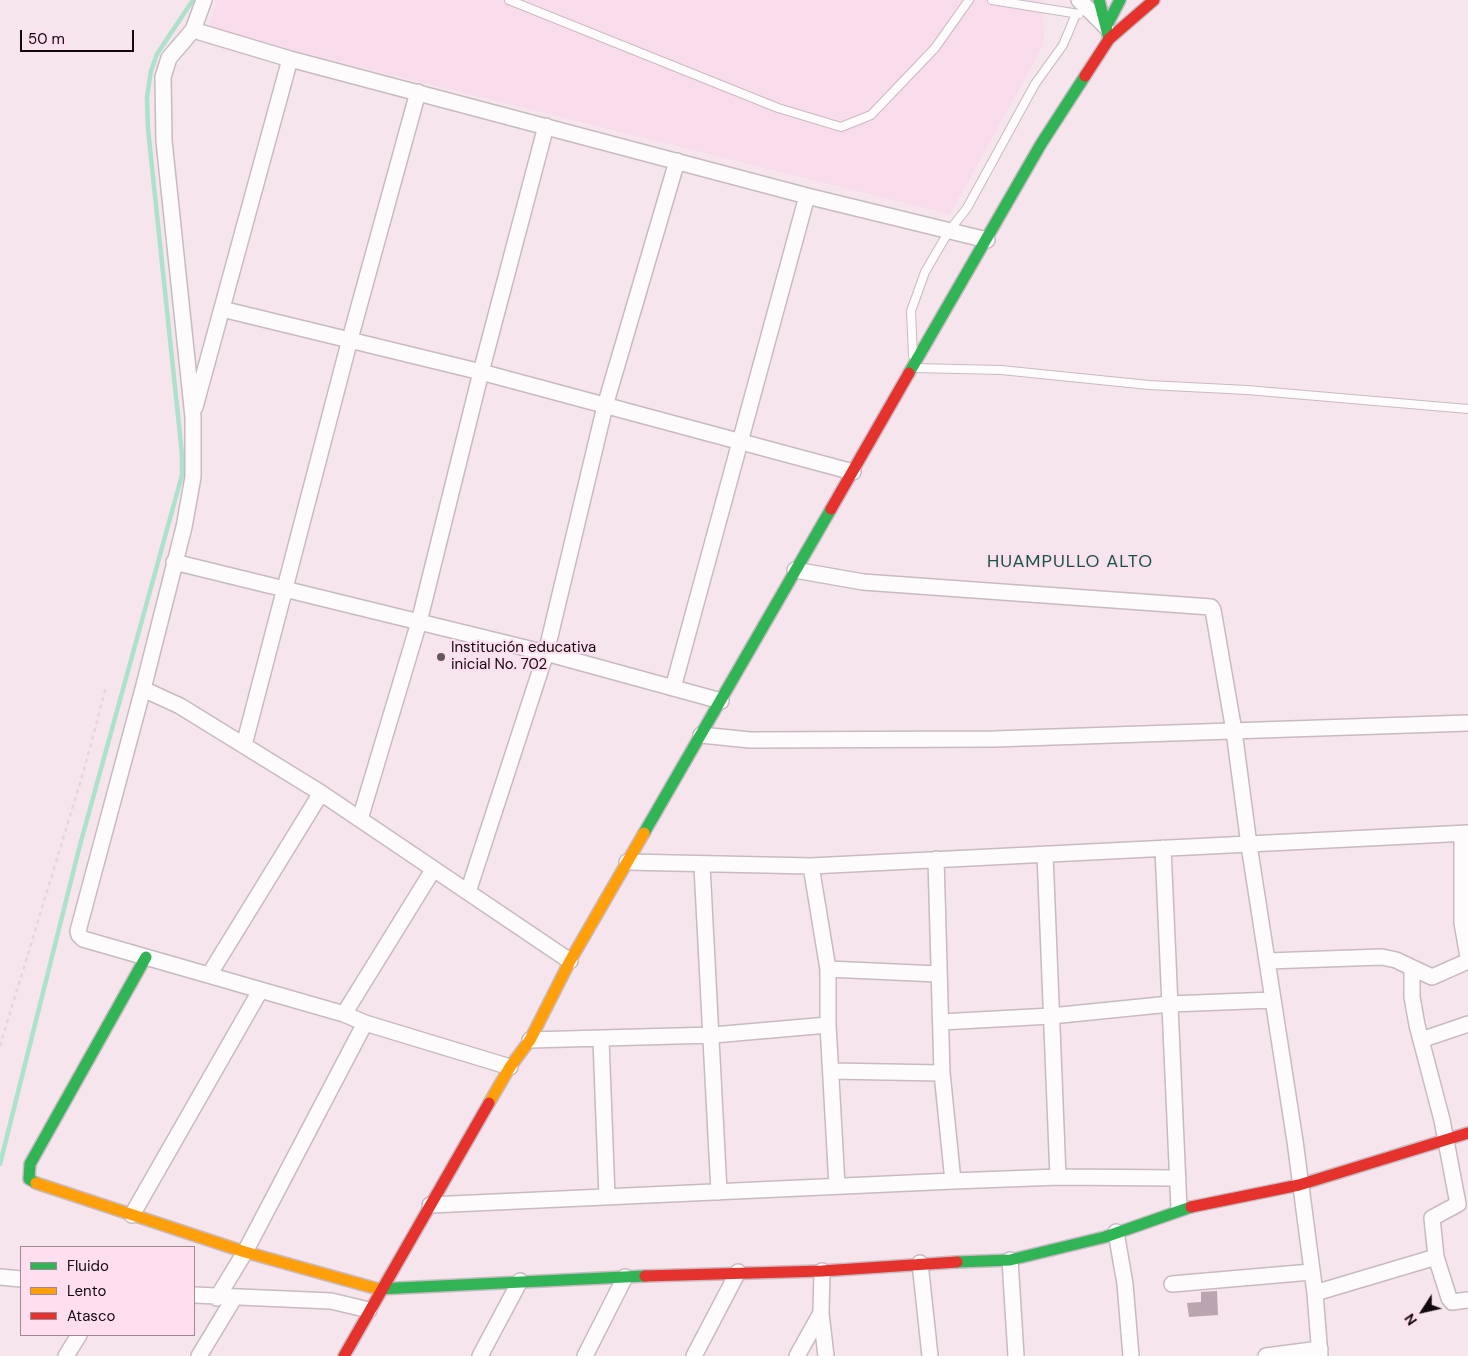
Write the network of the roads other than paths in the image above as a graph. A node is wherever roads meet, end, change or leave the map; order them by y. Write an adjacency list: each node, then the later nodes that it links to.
1 (204, 0): 8 (street)
2 (509, 0): 3 (lane)
3 (970, 0)
4 (992, 0): 7 (lane)
5 (1120, 0): 9 (street)
6 (1154, 0): 9 (street)
7 (1086, 7): 9 (street); 15 (lane)
8 (193, 30): 10 (street); 23 (street)
9 (1108, 33): 16 (street)
10 (290, 59): 11 (street); 17 (street)
11 (418, 92): 12 (street); 18 (street)
12 (546, 126): 13 (street); 20 (street)
13 (677, 161): 14 (street); 21 (street)
14 (807, 196): 15 (street); 24 (street)
15 (950, 231): 16 (street); 19 (lane)
16 (987, 240): 19 (street)
17 (222, 309): 18 (street); 23 (street)
18 (350, 339): 20 (street); 28 (street)
19 (913, 368): 22 (lane); 25 (street)
20 (480, 372): 21 (street); 29 (street)
21 (605, 406): 24 (street); 30 (street)
22 (1468, 409)
23 (193, 417): 26 (street)
24 (740, 442): 25 (street); 31 (street)
25 (854, 472): 27 (street)
26 (174, 562): 28 (street); 32 (street)
27 (794, 570): 33 (street); 35 (street)
28 (283, 590): 29 (street); 37 (street)
29 (419, 622): 30 (street); 39 (street)
30 (546, 652): 31 (street); 49 (street)
31 (673, 688): 33 (street)
32 (143, 689): 37 (street); 50 (street)
33 (721, 701): 36 (street)
34 (1468, 724): 35 (street)
35 (1234, 731): 36 (street); 41 (street)
36 (701, 735): 45 (street)
37 (244, 745): 38 (street)
38 (321, 793): 39 (street); 57 (street)
39 (360, 819): 48 (street)
40 (1465, 834): 41 (street); 51 (street)
41 (1249, 845): 42 (street); 53 (street)
42 (1163, 848): 43 (street); 60 (street)
43 (1045, 854): 44 (street); 62 (street)
44 (936, 858): 47 (street); 56 (street)
45 (627, 862): 46 (street); 52 (street)
46 (702, 866): 47 (street); 67 (street)
47 (811, 866): 54 (street)
48 (433, 870): 49 (street); 61 (street)
49 (468, 892): 52 (street)
50 (146, 957): 57 (street); 86 (street)
51 (1468, 959): 55 (street)
52 (570, 961): 68 (street)
53 (1267, 961): 55 (street); 59 (street)
54 (828, 969): 56 (street); 66 (street)
55 (1412, 969): 70 (street)
56 (938, 974): 63 (street)
57 (209, 975): 58 (street)
58 (260, 991): 61 (street); 86 (street)
59 (1273, 1000): 60 (street); 79 (street)
60 (1170, 1004): 62 (street); 77 (street)
61 (344, 1014): 64 (street)
62 (1051, 1016): 63 (street); 76 (street)
63 (941, 1022): 73 (street)
64 (365, 1023): 71 (street); 88 (street)
65 (1468, 1024): 70 (street)
66 (828, 1025): 67 (street); 72 (street)
67 (713, 1035): 69 (street); 81 (street)
68 (530, 1040): 69 (street); 71 (street)
69 (601, 1040): 82 (street)
70 (1421, 1040): 75 (street)
71 (510, 1067): 83 (street)
72 (832, 1071): 73 (street); 80 (street)
73 (942, 1073): 78 (street)
74 (1468, 1133): 75 (street)
75 (1446, 1139): 79 (street); 84 (street)
76 (1058, 1177): 77 (street); 78 (street)
77 (1178, 1178): 85 (street)
78 (952, 1181): 80 (street)
79 (1299, 1185): 85 (street); 94 (street)
80 (837, 1186): 81 (street)
81 (719, 1192): 82 (street)
82 (607, 1197): 83 (street)
83 (430, 1205): 100 (street)
84 (1463, 1205): 89 (street)
85 (1179, 1209): 87 (street)
86 (132, 1215): 88 (street)
87 (1116, 1232): 90 (street); 120 (street)
88 (245, 1252): 100 (street); 103 (street)
89 (1436, 1257): 101 (street); 105 (street)
90 (1010, 1260): 91 (street); 119 (street)
91 (920, 1262): 92 (street); 118 (street)
92 (822, 1271): 93 (street); 107 (street)
93 (738, 1272): 96 (street); 115 (street)
94 (1311, 1272): 99 (street); 101 (street)
95 (0, 1277): 97 (street)
96 (625, 1277): 98 (street); 114 (street)
97 (20, 1279)
98 (520, 1282): 100 (street); 113 (street)
99 (1172, 1284)
100 (381, 1290): 106 (street)
101 (1315, 1293): 109 (street)
102 (195, 1295): 103 (street)
103 (217, 1298): 104 (street)
104 (234, 1298): 106 (street); 111 (street)
105 (1468, 1300)
106 (369, 1310): 112 (street)
107 (821, 1313): 116 (street); 117 (street)
108 (77, 1336): 110 (street)
109 (1320, 1352): 121 (street)
110 (66, 1356)
111 (199, 1356)
112 (344, 1356)
113 (480, 1356)
114 (585, 1356)
115 (694, 1356)
116 (797, 1356)
117 (826, 1356)
118 (930, 1356)
119 (1016, 1356)
120 (1131, 1356)
121 (1266, 1356)

